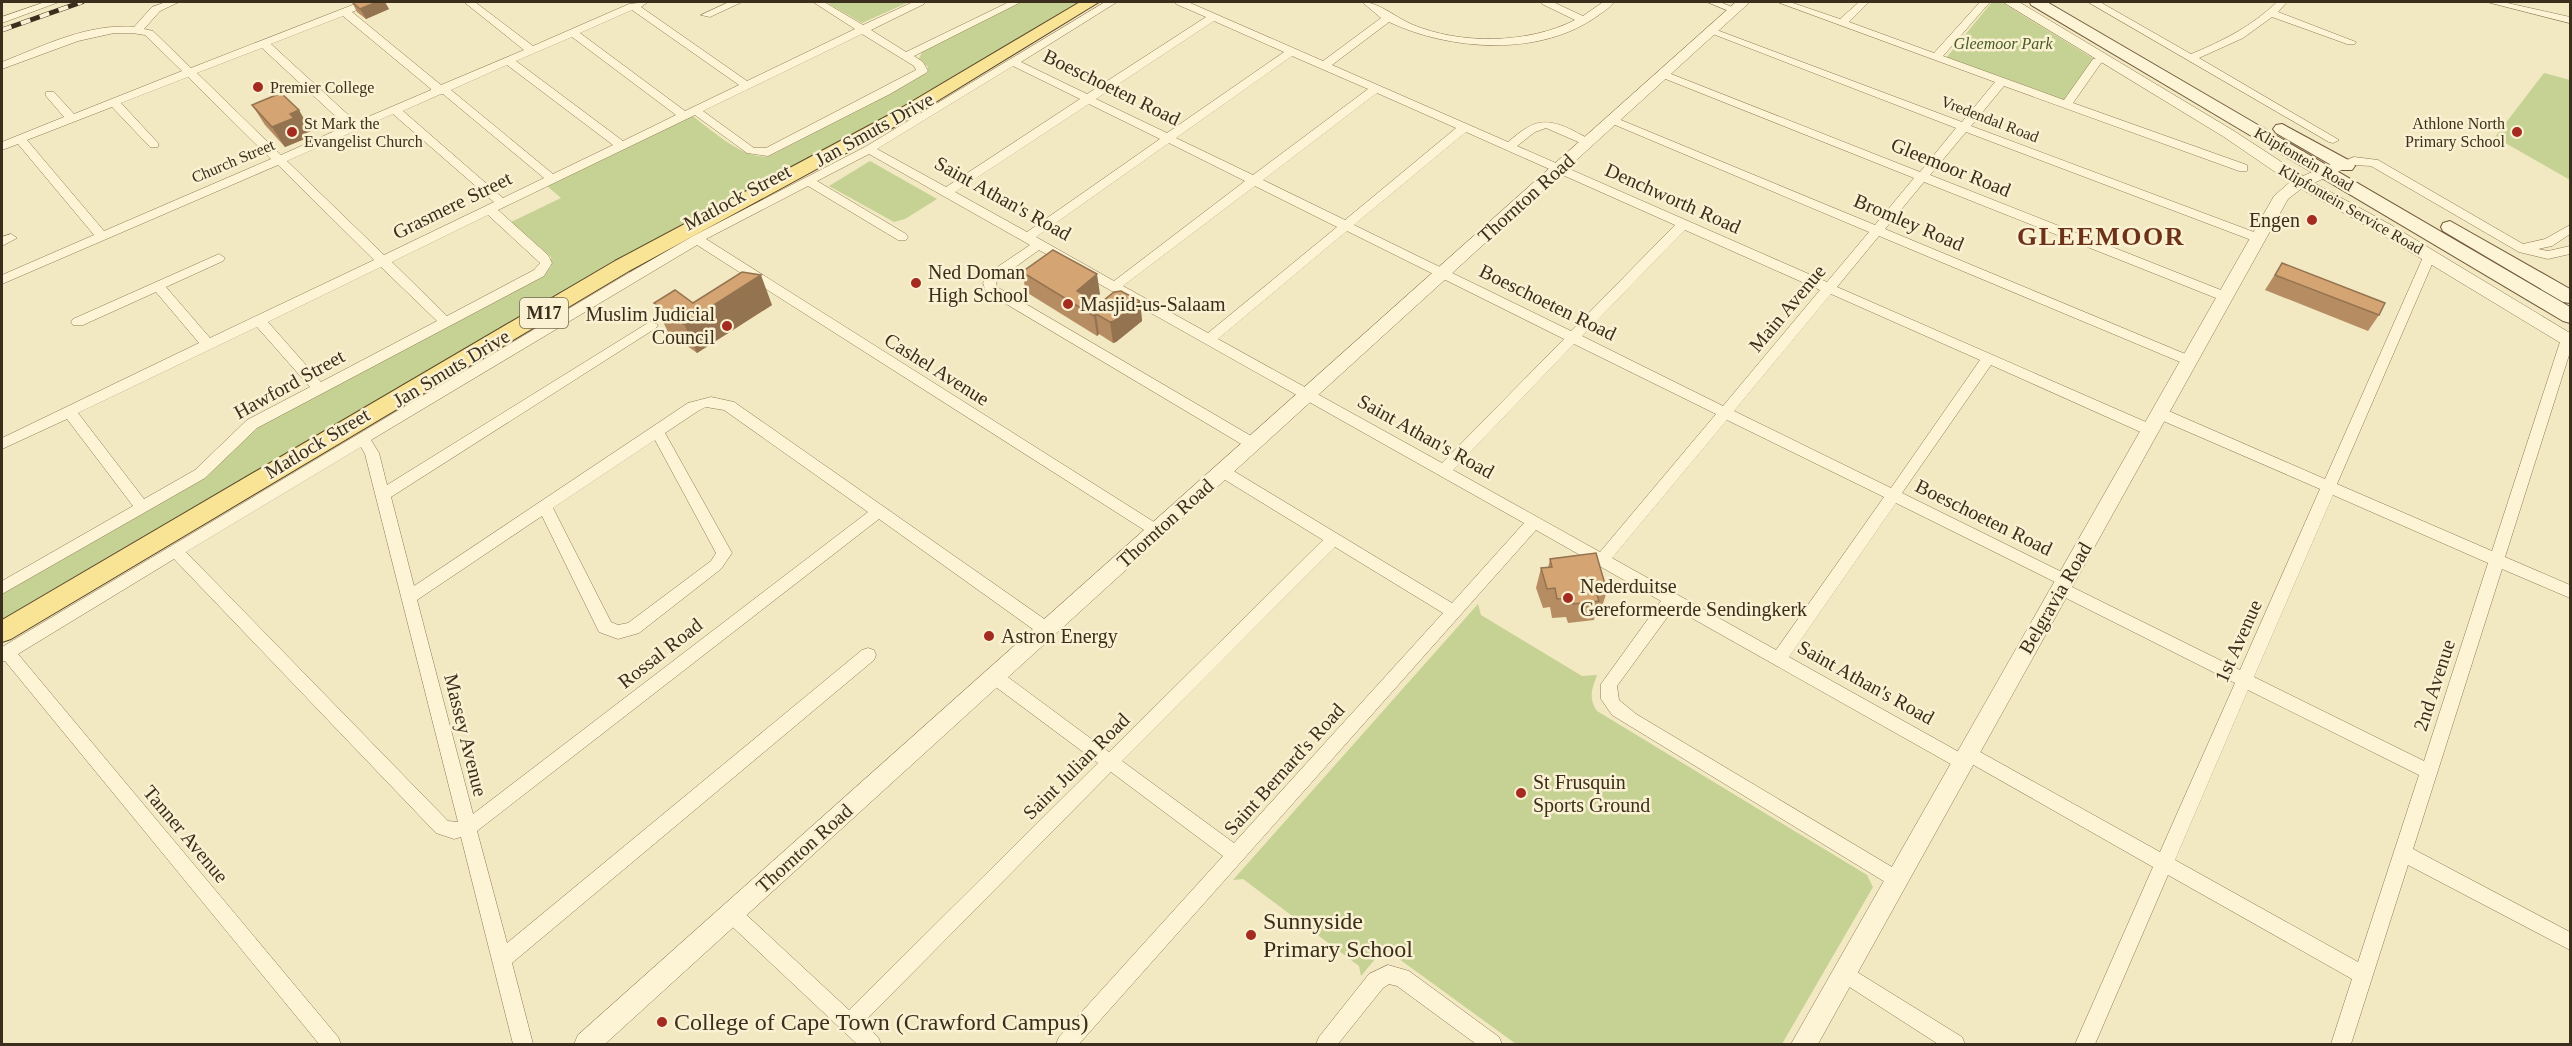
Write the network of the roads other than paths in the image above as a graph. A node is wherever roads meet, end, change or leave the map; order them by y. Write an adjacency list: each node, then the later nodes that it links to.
1 (54, 2): 32 (street)
2 (174, 2): 37 (street)
3 (368, 2): 27 (street)
4 (469, 2): 42 (street)
5 (737, 2): 29 (street)
6 (821, 2): 36 (street)
7 (920, 2): 36 (street, Grasmere Street)
8 (1016, 2): 44 (street)
9 (1091, 2): 152 (main road, Jan Smuts Drive / M17)
10 (1112, 2): 49 (street, Matlock Street)
11 (1180, 2): 30 (street, Denchworth Road)
12 (1367, 2): 31 (street)
13 (1546, 2): 33 (street)
14 (1609, 2): 33 (street)
15 (1712, 2): 26 (street)
16 (1782, 2): 35 (street)
17 (1864, 2): 35 (street)
18 (1985, 2): 45 (street)
19 (2010, 2): 46 (street, Klipfontein Service Road)
20 (2037, 2): 80 (main road, Klipfontein Road)
21 (2064, 2): 80 (main road, Klipfontein Road)
22 (2093, 2): 47 (street)
23 (2282, 2): 28 (street)
24 (2492, 2): 34 (street)
25 (638, 4): 38 (street, Church Street); 55 (street)
26 (1739, 5): 39 (street, Thornton Road)
27 (344, 11): 41 (street); 57 (street)
28 (2271, 12): 40 (street); 47 (street)
29 (706, 15)
30 (1213, 17): 43 (street, Denchworth Road); 59 (street)
31 (1389, 17): 33 (street); 51 (street)
32 (2, 20)
33 (1583, 20)
34 (2571, 20)
35 (1842, 23): 45 (street)
36 (862, 29): 44 (street); 55 (street, Grasmere Street)
37 (136, 31): 50 (street); 52 (street)
38 (572, 32): 42 (street, Church Street); 63 (street)
39 (1710, 32): 53 (street, Thornton Road); 68 (street, Vredendal Road)
40 (2351, 42)
41 (263, 43): 52 (street); 66 (street)
42 (531, 50): 48 (street, Church Street)
43 (1292, 51): 51 (street, Denchworth Road); 70 (street)
44 (906, 56): 63 (street)
45 (1936, 57): 54 (street)
46 (2103, 58): 61 (street); 86 (street, Klipfontein Service Road)
47 (2190, 58): 71 (street)
48 (508, 60): 57 (street, Church Street); 74 (street)
49 (1013, 62): 59 (street, Boeschoeten Road); 77 (street, Matlock Street)
50 (2, 66)
51 (1323, 66): 56 (street, Denchworth Road)
52 (189, 72): 60 (street); 78 (street)
53 (1662, 74): 65 (street, Thornton Road); 82 (street, Gleemoor Road)
54 (2002, 81): 61 (street); 68 (street, Main Avenue)
55 (746, 85): 63 (street, Grasmere Street)
56 (1376, 88): 67 (street, Denchworth Road); 84 (street)
57 (440, 89): 62 (street, Church Street); 83 (street)
58 (50, 94): 64 (street)
59 (1088, 99): 70 (street, Boeschoeten Road); 87 (street)
60 (114, 102): 64 (street); 73 (street)
61 (2066, 104): 79 (street)
62 (394, 110): 66 (street, Church Street); 88 (street)
63 (689, 113): 74 (street, Grasmere Street)
64 (71, 118): 69 (street)
65 (1612, 120): 72 (street, Thornton Road); 93 (street, Bromley Road)
66 (354, 127): 78 (street, Church Street)
67 (1465, 127): 76 (street, Denchworth Road); 91 (street)
68 (1964, 127): 82 (street, Main Avenue); 96 (street, Vredendal Road)
69 (20, 139): 75 (street); 94 (street)
70 (1169, 139): 84 (street, Boeschoeten Road); 99 (street)
71 (2333, 140)
72 (1587, 142): 76 (street); 81 (street, Thornton Road)
73 (154, 145)
74 (621, 145): 83 (street, Grasmere Street)
75 (2, 146)
76 (1509, 147): 81 (street, Denchworth Road)
77 (869, 149): 85 (street, Matlock Street); 87 (street, Saint Athan's Road)
78 (279, 160): 94 (street, Church Street); 103 (street)
79 (2243, 168)
80 (2334, 168): 86 (street, Belgravia Road); 97 (street); 110 (main road, Klipfontein Road); 111 (main road, Klipfontein Road)
81 (1558, 169): 90 (street, Denchworth Road); 104 (street, Thornton Road)
82 (1922, 177): 93 (street, Main Avenue); 109 (street, Gleemoor Road)
83 (552, 179): 88 (street, Grasmere Street)
84 (1255, 180): 91 (street, Boeschoeten Road); 107 (street)
85 (808, 181): 95 (street); 98 (street, Matlock Street)
86 (2301, 183): 96 (street, Belgravia Road); 101 (street, Klipfontein Service Road)
87 (946, 192): 99 (street, Saint Athan's Road)
88 (502, 203): 89 (street, Grasmere Street)
89 (489, 209): 103 (street, Grasmere Street); 114 (street, Hawford Street)
90 (1683, 224): 108 (street, Denchworth Road); 116 (street)
91 (1346, 225): 104 (street, Boeschoeten Road); 117 (street)
92 (2571, 229): 97 (street)
93 (1878, 230): 108 (street, Main Avenue); 121 (street, Bromley Road)
94 (102, 236): 105 (street, Church Street)
95 (902, 237)
96 (2258, 238): 109 (street, Belgravia Road)
97 (2503, 238): 100 (street)
98 (697, 239): 128 (street, Matlock Street); 140 (street, Cashel Avenue)
99 (1033, 241): 107 (street, Saint Athan's Road); 130 (street)
100 (2571, 250)
101 (2430, 255): 118 (street, Klipfontein Service Road); 133 (street, 1st Avenue)
102 (219, 258): 106 (street)
103 (382, 260): 112 (street, Grasmere Street); 114 (street)
104 (1442, 274): 116 (street, Boeschoeten Road); 123 (street, Thornton Road)
105 (2, 280)
106 (158, 286): 113 (street); 119 (street)
107 (1115, 286): 117 (street, Saint Athan's Road)
108 (1829, 289): 120 (street, Denchworth Road); 125 (street, Main Avenue)
109 (2226, 297): 121 (street, Belgravia Road)
110 (2571, 297)
111 (2571, 316)
112 (259, 320): 119 (street, Grasmere Street); 122 (street)
113 (78, 322)
114 (446, 322): 122 (street, Hawford Street)
115 (651, 325): 134 (street)
116 (1573, 337): 125 (street, Boeschoeten Road); 132 (street)
117 (1209, 339): 123 (street, Saint Athan's Road)
118 (2569, 340): 143 (street, 2nd Avenue)
119 (208, 345): 124 (street, Grasmere Street)
120 (1988, 359): 126 (street, Denchworth Road); 135 (street)
121 (2190, 361): 126 (street, Belgravia Road)
122 (319, 388): 136 (street, Hawford Street)
123 (1307, 394): 130 (street, Thornton Road); 132 (street, Saint Athan's Road)
124 (69, 412): 129 (street, Grasmere Street); 136 (street)
125 (1725, 412): 135 (street, Boeschoeten Road); 144 (street, Main Avenue)
126 (2155, 422): 133 (street, Denchworth Road); 145 (street, Belgravia Road)
127 (657, 431): 137 (street); 137 (street); 138 (street)
128 (363, 439): 134 (street, Massey Avenue); 142 (street, Matlock Street)
129 (2, 444)
130 (1253, 444): 131 (street, Thornton Road)
131 (1222, 471): 140 (street, Thornton Road); 141 (street)
132 (1443, 471): 139 (street, Saint Athan's Road)
133 (2329, 487): 143 (street, Denchworth Road); 156 (street, 1st Avenue)
134 (383, 495): 148 (street, Massey Avenue)
135 (1894, 495): 145 (street, Boeschoeten Road); 154 (street)
136 (142, 507): 146 (street, Hawford Street)
137 (545, 507): 148 (street)
138 (879, 511): 151 (street); 160 (street, Rossal Road)
139 (1534, 522): 144 (street, Saint Athan's Road); 150 (street, Saint Bernard's Road)
140 (1156, 531): 151 (street, Thornton Road)
141 (1333, 539): 150 (street); 158 (street, Saint Julian Road)
142 (176, 550): 152 (street, Matlock Street); 160 (street)
143 (2496, 559): 147 (street, Denchworth Road); 159 (street, 2nd Avenue)
144 (1602, 560): 149 (street, Saint Athan's Road)
145 (2062, 584): 156 (street, Boeschoeten Road); 157 (street, Belgravia Road)
146 (2, 588)
147 (2571, 592)
148 (409, 597): 160 (street, Massey Avenue)
149 (1672, 599): 154 (street, Saint Athan's Road); 164 (street)
150 (1453, 611): 162 (street, Saint Bernard's Road)
151 (1047, 630): 155 (street, Thornton Road)
152 (3, 646): 171 (street, Tanner Avenue)
153 (868, 655): 167 (street)
154 (1779, 659): 157 (street, Saint Athan's Road)
155 (995, 676): 158 (street); 165 (street, Thornton Road)
156 (2244, 679): 159 (street, Boeschoeten Road); 163 (street, 1st Avenue)
157 (1965, 758): 163 (street, Saint Athan's Road); 164 (street, Belgravia Road)
158 (1110, 762): 162 (street); 170 (street, Saint Julian Road)
159 (2429, 772): 161 (street, 2nd Avenue)
160 (468, 828): 167 (street, Massey Avenue)
161 (2402, 853): 166 (street); 169 (street, 2nd Avenue)
162 (1236, 855): 175 (street, Saint Bernard's Road)
163 (2165, 865): 169 (street, Saint Athan's Road); 180 (street, 1st Avenue)
164 (1896, 879): 168 (street, Belgravia Road)
165 (731, 914): 170 (street); 173 (street, Thornton Road)
166 (2571, 941)
167 (501, 960): 172 (street, Massey Avenue)
168 (1845, 973): 178 (street, Belgravia Road); 179 (street)
169 (2363, 975): 181 (street, 2nd Avenue)
170 (849, 1023): 174 (street)
171 (331, 1044)
172 (523, 1044)
173 (587, 1044)
174 (871, 1044)
175 (1066, 1044)
176 (1326, 1044): 177 (street)
177 (1492, 1044)
178 (1804, 1044)
179 (1955, 1044)
180 (2085, 1044)
181 (2341, 1044)

